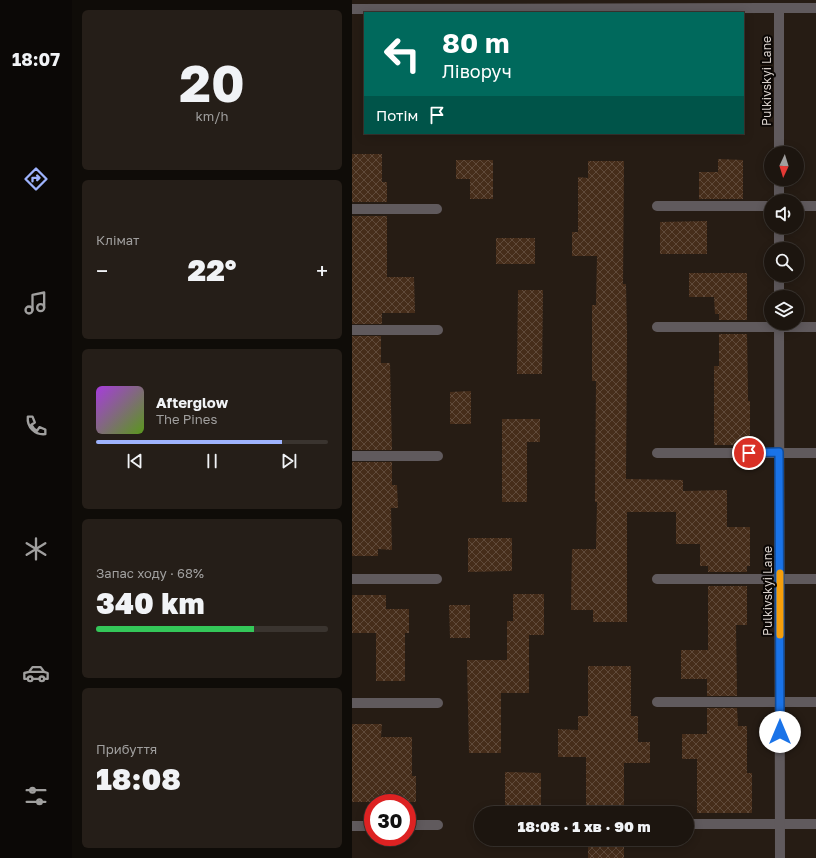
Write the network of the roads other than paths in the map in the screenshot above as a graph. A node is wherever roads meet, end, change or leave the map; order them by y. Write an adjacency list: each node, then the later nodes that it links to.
1 (779, 8): 2 (street); 3 (street); 4 (street, Pulkivskyi Lane)
2 (816, 8)
3 (352, 9)
4 (779, 146)
5 (657, 206): 6 (street)
6 (764, 206)
7 (804, 206): 8 (street)
8 (816, 206)
9 (437, 209): 10 (street)
10 (352, 210)
11 (764, 325): 14 (street)
12 (804, 326): 13 (street)
13 (816, 326)
14 (657, 327)
15 (352, 330): 16 (street)
16 (438, 330)
17 (779, 330): 18 (street, Pulkivskyi Lane)
18 (779, 452): 19 (street); 20 (street); 26 (street, Pulkivskyi Lane)
19 (816, 452)
20 (657, 453)
21 (352, 456): 22 (street)
22 (438, 456)
23 (352, 579): 24 (street)
24 (437, 579)
25 (657, 579): 26 (street)
26 (780, 579): 27 (street); 29 (street, Pulkivskyi Lane)
27 (816, 579)
28 (658, 702): 29 (street)
29 (780, 702): 30 (street); 34 (street, Pulkivskyi Lane)
30 (816, 702)
31 (352, 703): 32 (street)
32 (438, 703)
33 (694, 824): 34 (street)
34 (780, 824): 35 (street); 40 (street, Pulkivskyi Lane)
35 (816, 824)
36 (416, 825): 37 (street)
37 (438, 825)
38 (352, 826): 39 (street)
39 (364, 826)
40 (780, 858)

